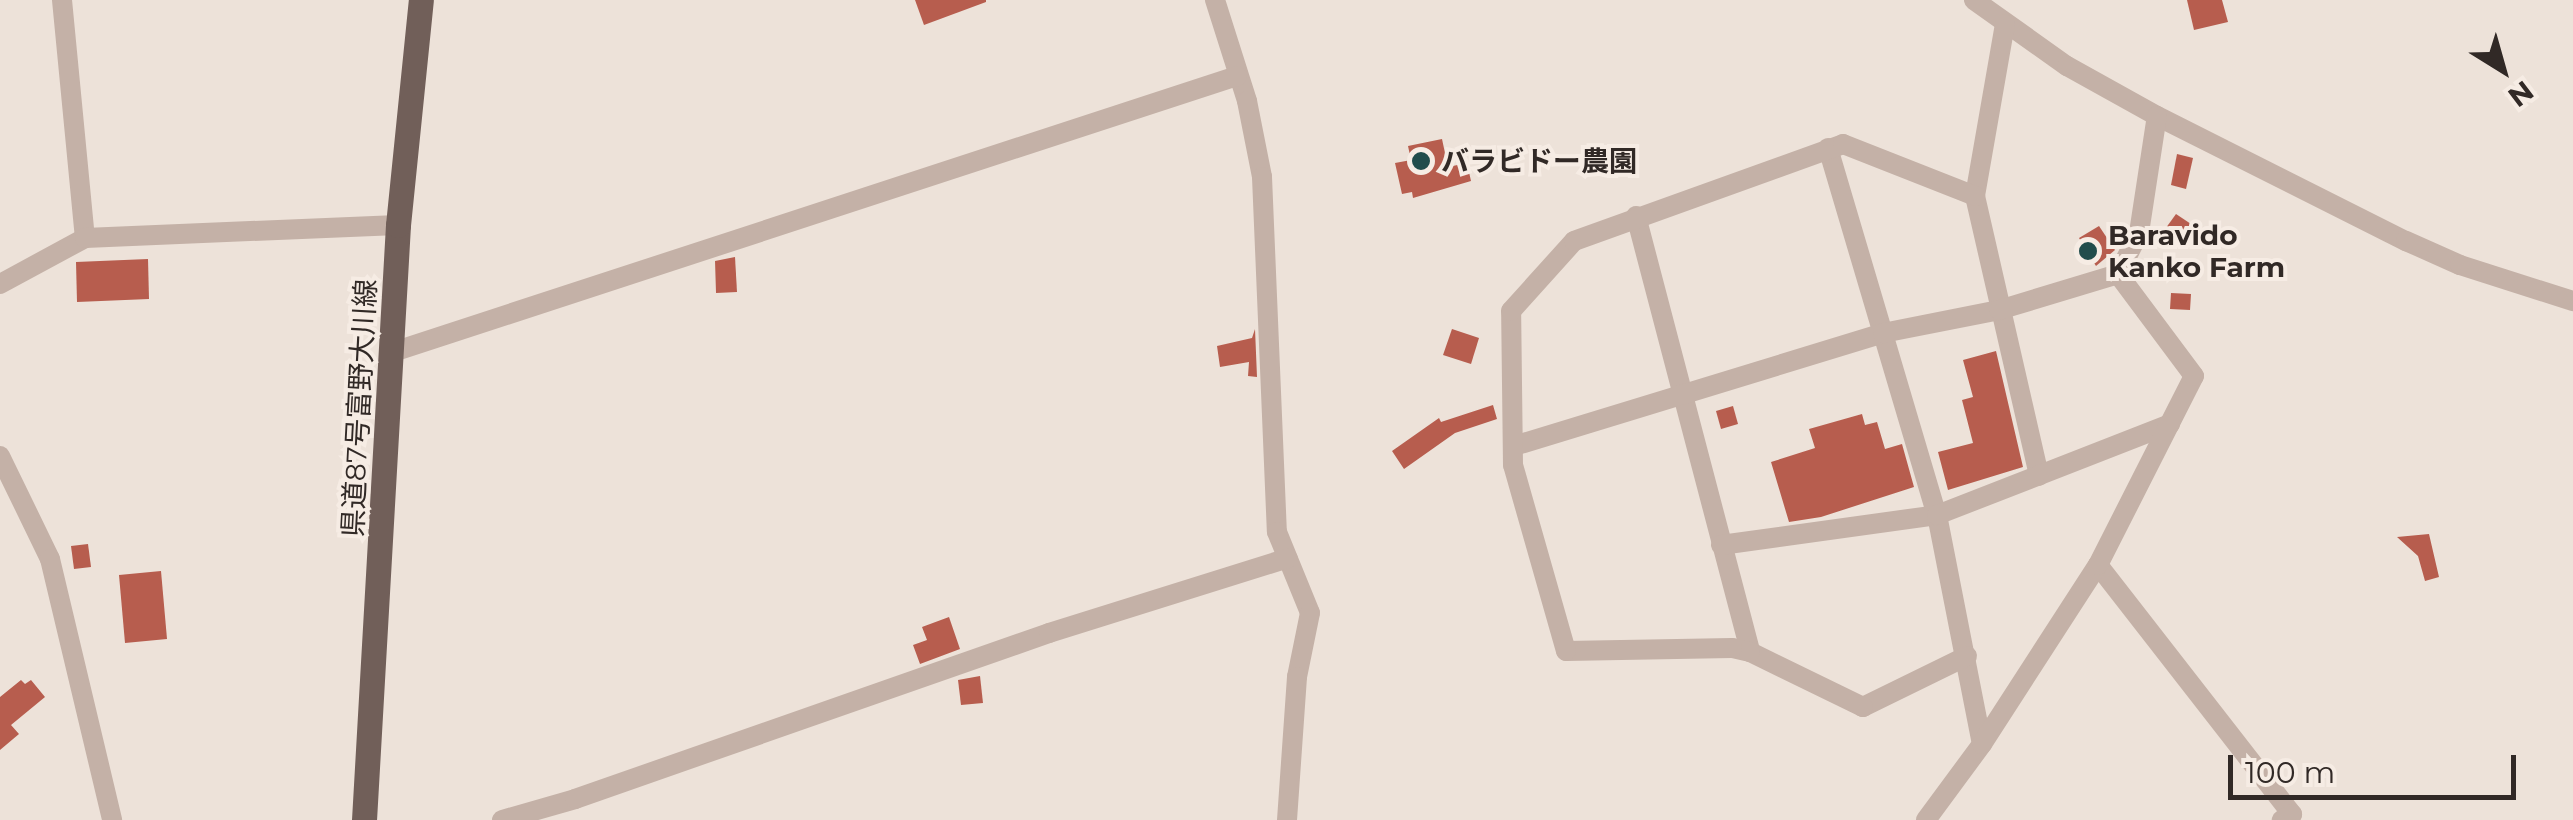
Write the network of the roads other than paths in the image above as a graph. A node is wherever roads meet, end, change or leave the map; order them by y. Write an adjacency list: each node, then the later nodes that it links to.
1 (62, 0): 12 (street)
2 (421, 0): 11 (main road, 県道87号富野大川線)
3 (1215, 0): 6 (street)
4 (1974, 0): 5 (street)
5 (2005, 24): 7 (street); 9 (street)
6 (1237, 76): 18 (street); 26 (street)
7 (2157, 116): 13 (street); 15 (street)
8 (1828, 148): 9 (street); 10 (street); 17 (street)
9 (1975, 196): 16 (street)
10 (1636, 216): 19 (street); 21 (street)
11 (398, 226): 12 (street); 18 (main road, 県道87号富野大川線)
12 (84, 238): 14 (street)
13 (2118, 274): 16 (street); 20 (street)
14 (0, 284)
15 (2573, 301)
16 (1998, 310): 17 (street); 23 (street)
17 (1883, 332): 19 (street); 24 (street)
18 (393, 352): 32 (main road, 県道87号富野大川線)
19 (1683, 396): 21 (street); 25 (street)
20 (2170, 424): 23 (street); 27 (street)
21 (1514, 446): 28 (street)
22 (0, 456): 31 (street)
23 (2040, 476): 24 (street)
24 (1936, 515): 25 (street); 29 (street)
25 (1721, 545): 28 (street)
26 (1288, 558): 33 (street); 34 (street)
27 (2098, 565): 30 (street); 36 (street)
28 (1750, 652): 29 (street)
29 (1967, 656): 30 (street)
30 (1982, 744): 35 (street)
31 (112, 820)
32 (364, 820)
33 (502, 820)
34 (1287, 820)
35 (1926, 820)
36 (2282, 820)

